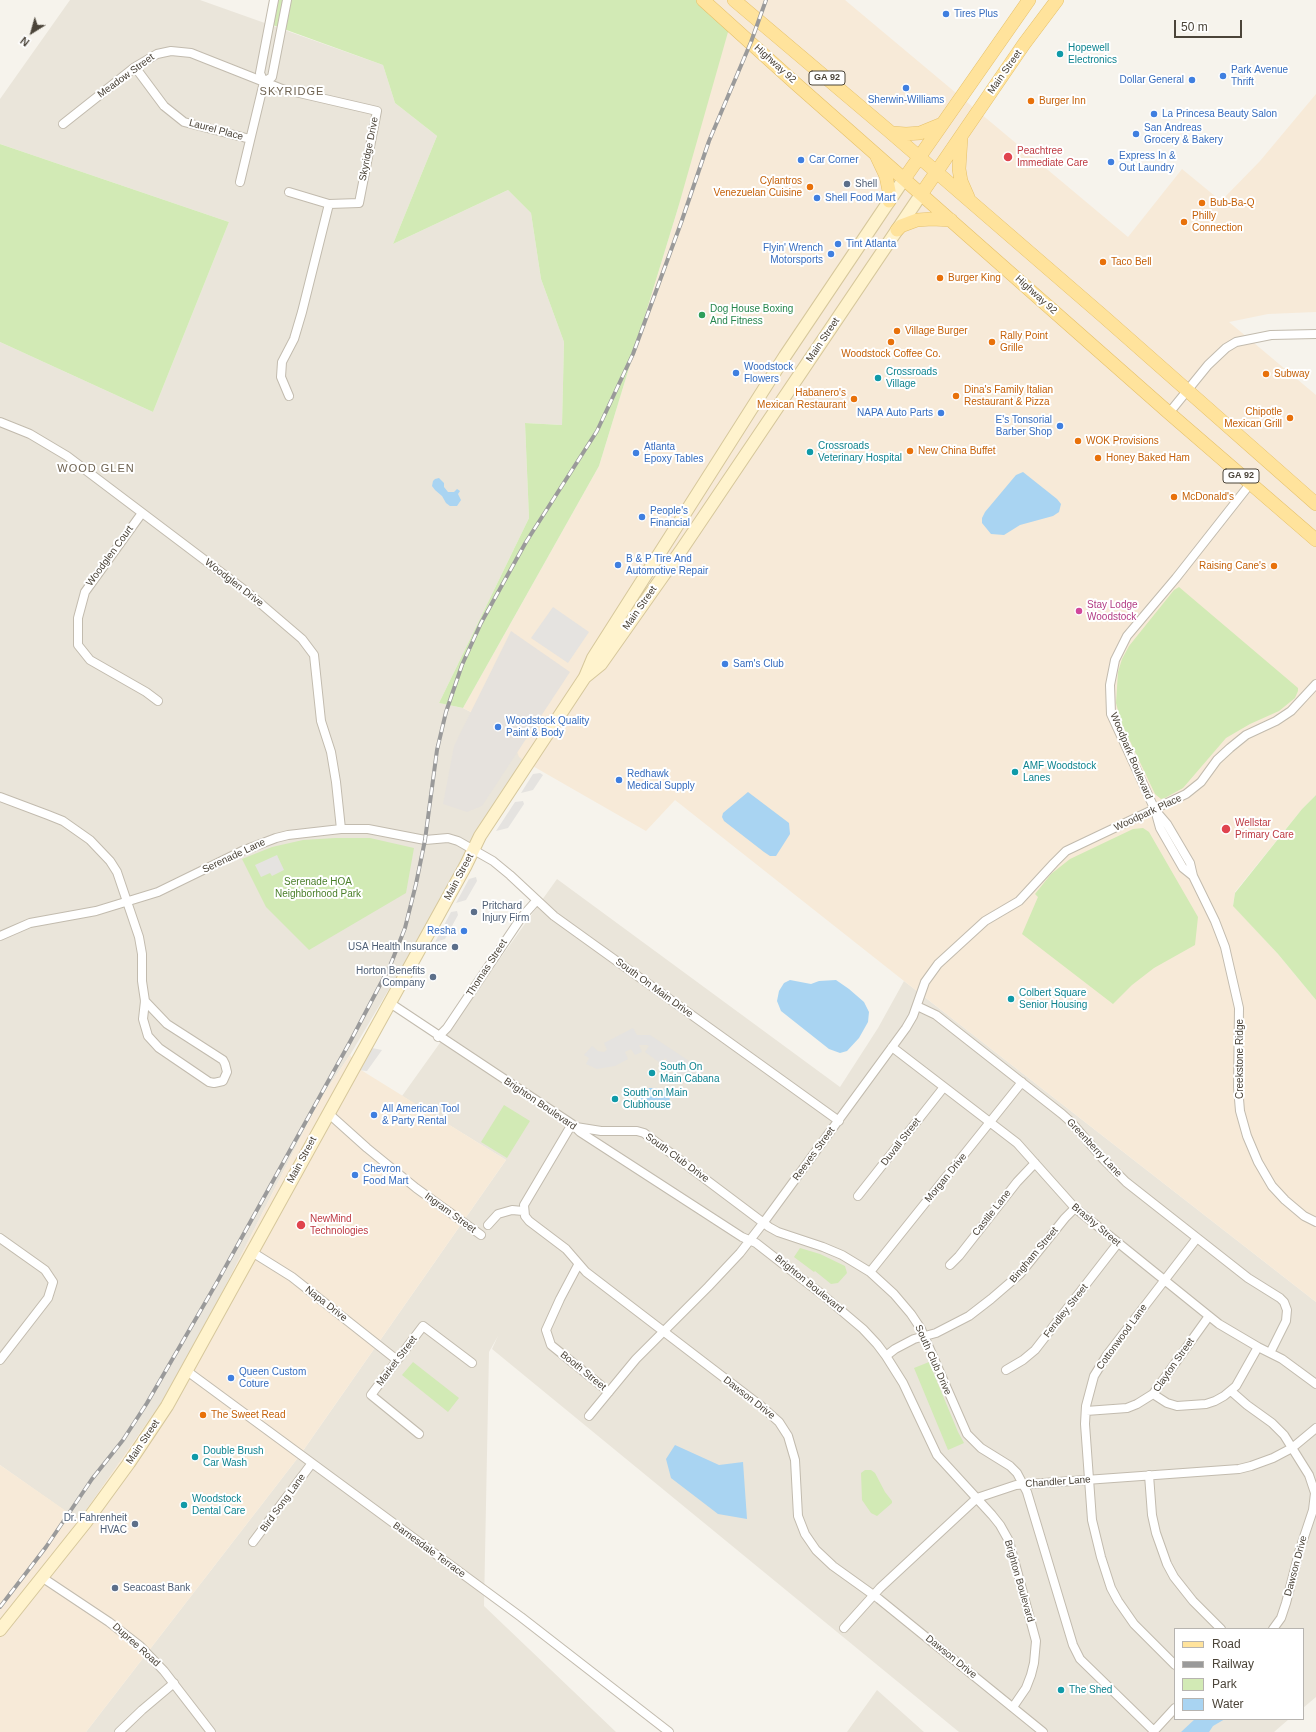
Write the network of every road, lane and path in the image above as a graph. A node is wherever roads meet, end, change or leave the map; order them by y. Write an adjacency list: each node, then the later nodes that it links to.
1 (274, 0): 8 (street)
2 (287, 0): 8 (street)
3 (703, 0): 14 (main road, Highway 92 / GA 92)
4 (734, 0): 11 (main road, GA 92)
5 (1029, 0): 10 (main road, Main Street)
6 (1057, 0): 12 (main road, Main Street)
7 (135, 67): 8 (street, Meadow Street); 9 (street, Meadow Street); 13 (street, Laurel Place)
8 (264, 82): 13 (street); 23 (street, Skyridge Drive)
9 (63, 124)
10 (942, 124): 11 (main road); 15 (main road, Main Street)
11 (893, 133): 15 (main road, GA 92)
12 (961, 135): 16 (main road, Main Street); 21 (main road)
13 (250, 139): 18 (street)
14 (873, 151): 17 (main road, Highway 92 / GA 92); 22 (main road)
15 (920, 157): 16 (main road, GA 92); 17 (main road, Main Street)
16 (936, 172): 20 (main road, Main Street); 21 (main road, GA 92)
17 (904, 178): 20 (main road, Highway 92 / GA 92); 22 (main road, Main Street)
18 (240, 182)
19 (289, 192): 23 (street, Skyridge Drive)
20 (922, 194): 24 (main road, Highway 92 / GA 92); 25 (main road, Main Street)
21 (970, 200): 27 (main road, GA 92)
22 (889, 201): 35 (main road, Main Street)
23 (329, 204): 28 (street)
24 (951, 220): 25 (main road); 29 (main road, Highway 92 / GA 92)
25 (897, 230): 35 (main road, Main Street)
26 (1316, 334): 27 (street)
27 (1186, 391): 29 (street); 32 (main road, GA 92)
28 (289, 396)
29 (1169, 413): 31 (main road, Highway 92 / GA 92)
30 (0, 422): 33 (street, Woodglen Drive)
31 (1250, 484): 34 (main road, Highway 92 / GA 92); 39 (street, Woodpark Boulevard)
32 (1316, 504)
33 (142, 513): 37 (street, Woodglen Court); 40 (street, Woodglen Drive)
34 (1316, 540)
35 (586, 677): 41 (main road, Main Street)
36 (1316, 684): 39 (street, Woodpark Place)
37 (158, 701)
38 (0, 797): 44 (street)
39 (1155, 810): 42 (street, Woodpark Place); 62 (street, Creekstone Ridge)
40 (340, 829): 41 (street, Serenade Lane); 44 (street, Serenade Lane)
41 (474, 850): 43 (street, South On Main Drive); 47 (main road, Main Street)
42 (1030, 890): 48 (street, Reeves Street)
43 (536, 900): 49 (street, Thomas Street); 54 (street, South On Main Drive)
44 (128, 902): 45 (street, Serenade Lane); 46 (street)
45 (0, 936)
46 (145, 1000): 46 (street)
47 (390, 1003): 49 (street, Brighton Boulevard); 53 (main road, Main Street)
48 (917, 1006): 50 (street, Reeves Street); 51 (street, Greenberry Lane)
49 (438, 1037): 56 (street, Brighton Boulevard)
50 (892, 1047): 52 (street, Brashy Street); 54 (street, Reeves Street)
51 (1022, 1082): 55 (street, Morgan Drive); 66 (street, Greenberry Lane)
52 (944, 1087): 55 (street, Brashy Street); 58 (street, Duvall Street)
53 (328, 1113): 64 (street, Ingram Street); 69 (main road, Main Street)
54 (839, 1121): 61 (street, Reeves Street)
55 (991, 1123): 57 (street, Brashy Street); 72 (street, Morgan Drive)
56 (574, 1126): 60 (street); 61 (street, South Club Drive); 67 (street, Brighton Boulevard)
57 (1035, 1163): 59 (street, Brashy Street); 71 (street, Castile Lane)
58 (858, 1196)
59 (1075, 1208): 68 (street, Brashy Street); 76 (street, Bingham Street)
60 (523, 1211): 63 (street); 70 (street, Dawson Drive)
61 (764, 1222): 67 (street, Reeves Street); 72 (street, South Club Drive)
62 (1316, 1222)
63 (488, 1225)
64 (481, 1235)
65 (0, 1238): 80 (street)
66 (1197, 1238): 73 (street, Cottonwood Lane); 78 (street, Greenberry Lane)
67 (750, 1241): 75 (street, Reeves Street); 79 (street, Brighton Boulevard)
68 (1118, 1244): 73 (street, Brashy Street); 83 (street, Fendley Street)
69 (252, 1252): 81 (street, Napa Drive); 84 (main road, Main Street)
70 (578, 1265): 75 (street, Dawson Drive); 87 (street, Booth Street)
71 (950, 1265)
72 (870, 1272): 76 (street, South Club Drive)
73 (1164, 1280): 74 (street, Brashy Street); 89 (street, Cottonwood Lane)
74 (1209, 1316): 77 (street, Brashy Street); 88 (street, Clayton Street)
75 (664, 1332): 87 (street, Reeves Street); 101 (street, Dawson Drive)
76 (925, 1336): 79 (street, Bingham Street); 97 (street, South Club Drive)
77 (1258, 1347): 78 (street, Brashy Street); 86 (street)
78 (1270, 1353): 85 (street, Brashy Street)
79 (886, 1356): 98 (street, Brighton Boulevard)
80 (0, 1360)
81 (397, 1360): 82 (street, Market Street); 92 (street, Market Street)
82 (472, 1363)
83 (1006, 1370)
84 (186, 1372): 94 (street, Barnesdale Terrace); 100 (main road, Main Street)
85 (1316, 1384)
86 (1231, 1390): 88 (street); 93 (street, Dawson Drive)
87 (609, 1392): 90 (street, Reeves Street)
88 (1153, 1394): 89 (street, Clayton Street)
89 (1086, 1411): 96 (street, Cottonwood Lane)
90 (589, 1416)
91 (1316, 1428): 93 (street, Chandler Lane)
92 (419, 1434)
93 (1292, 1448): 95 (street, Chandler Lane); 104 (street, Dawson Drive)
94 (312, 1463): 99 (street, Bird Song Lane); 113 (street, Barnesdale Terrace)
95 (1149, 1476): 96 (street, Chandler Lane); 103 (street)
96 (1088, 1480): 97 (street, Chandler Lane); 106 (street, Cottonwood Lane)
97 (1023, 1484): 98 (street, Chandler Lane); 110 (street, South Club Drive)
98 (977, 1498): 101 (street, Chandler Lane); 108 (street, Brighton Boulevard)
99 (253, 1542)
100 (43, 1578): 105 (main road, Main Street); 107 (street, Dupree Road)
101 (873, 1595): 102 (street, Chandler Lane); 108 (street, Dawson Drive)
102 (844, 1628)
103 (1220, 1628)
104 (1274, 1628)
105 (0, 1630)
106 (1174, 1664)
107 (174, 1683): 111 (street); 112 (street, Dupree Road)
108 (1013, 1707): 114 (street, Dawson Drive)
109 (1174, 1709): 110 (street)
110 (1153, 1731)
111 (119, 1732)
112 (211, 1732)
113 (670, 1732)
114 (1043, 1732)

